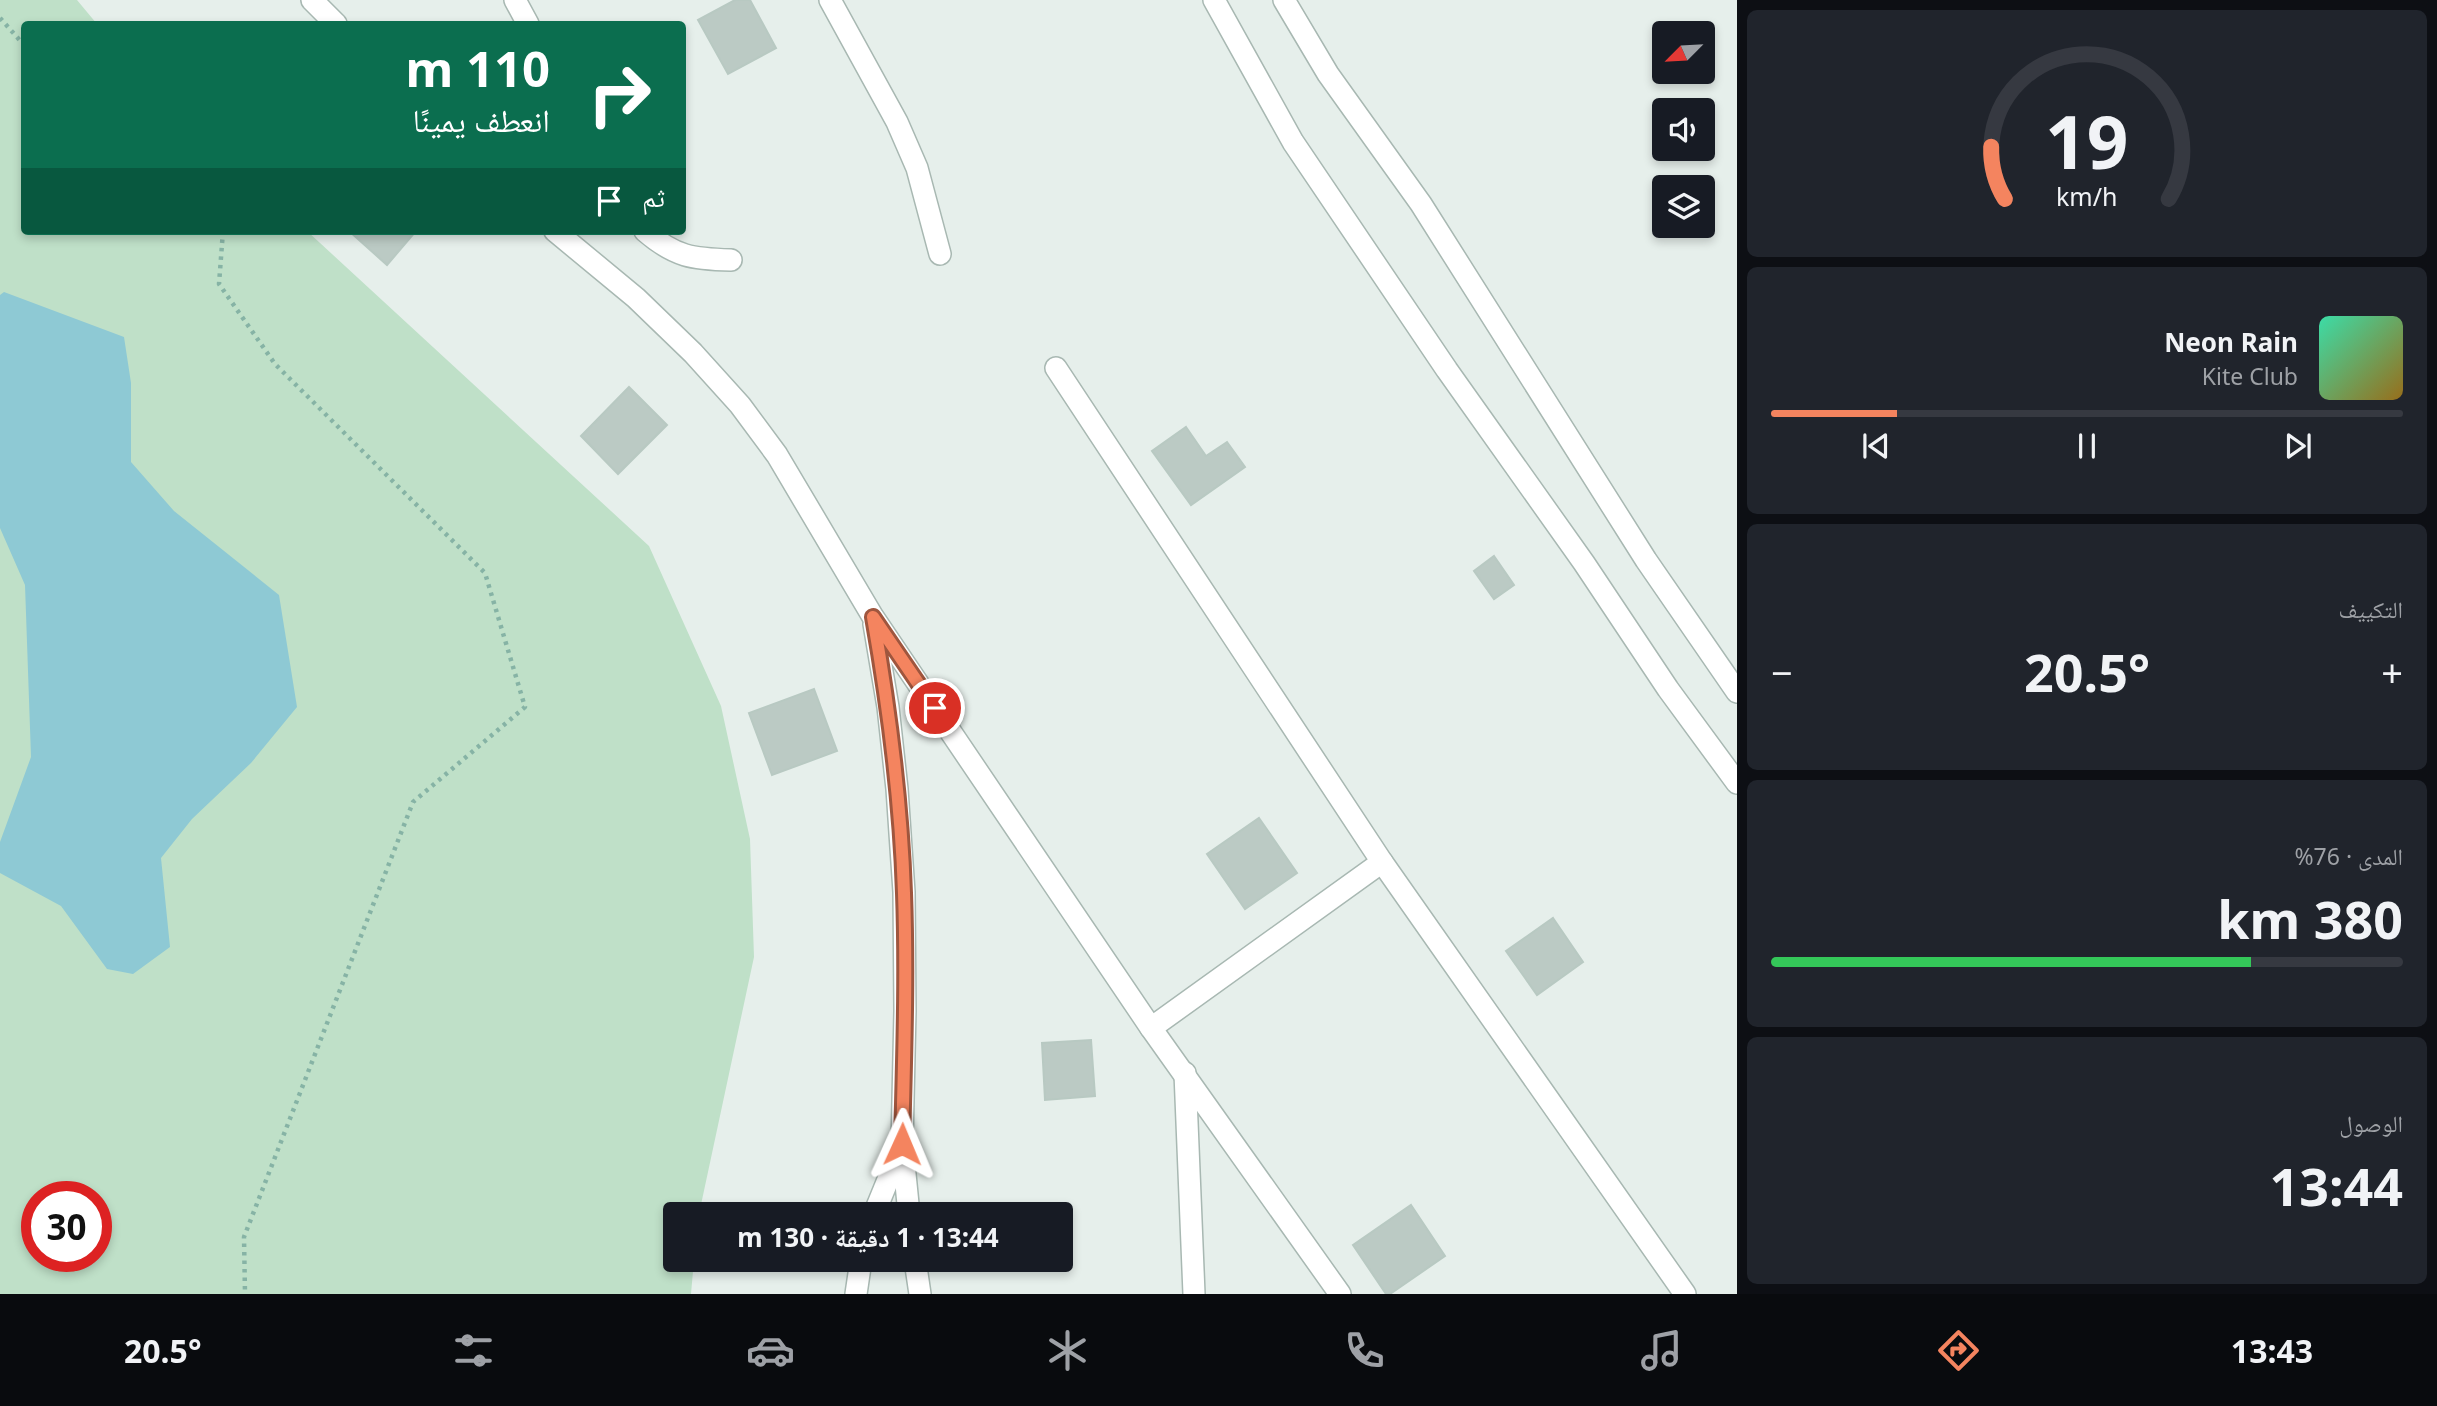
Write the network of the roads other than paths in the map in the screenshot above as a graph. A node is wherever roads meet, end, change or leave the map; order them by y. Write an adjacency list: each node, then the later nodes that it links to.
1 (312, 0): 6 (street)
2 (515, 0): 7 (street)
3 (831, 0): 10 (street)
4 (1214, 0): 15 (street)
5 (1284, 0): 14 (street)
6 (333, 21)
7 (526, 21)
8 (560, 235): 13 (street)
9 (651, 235): 11 (street)
10 (940, 254)
11 (731, 260)
12 (1056, 369): 16 (street)
13 (873, 617): 17 (street); 19 (street)
14 (1737, 692)
15 (1737, 783)
16 (1382, 862): 17 (street); 28 (street)
17 (1151, 1028): 18 (street)
18 (1185, 1073): 26 (street); 27 (street)
19 (902, 1144): 20 (street); 21 (street)
20 (879, 1202)
21 (908, 1202)
22 (859, 1272): 24 (street)
23 (917, 1272): 25 (street)
24 (856, 1294)
25 (920, 1294)
26 (1194, 1294)
27 (1339, 1294)
28 (1685, 1294)

